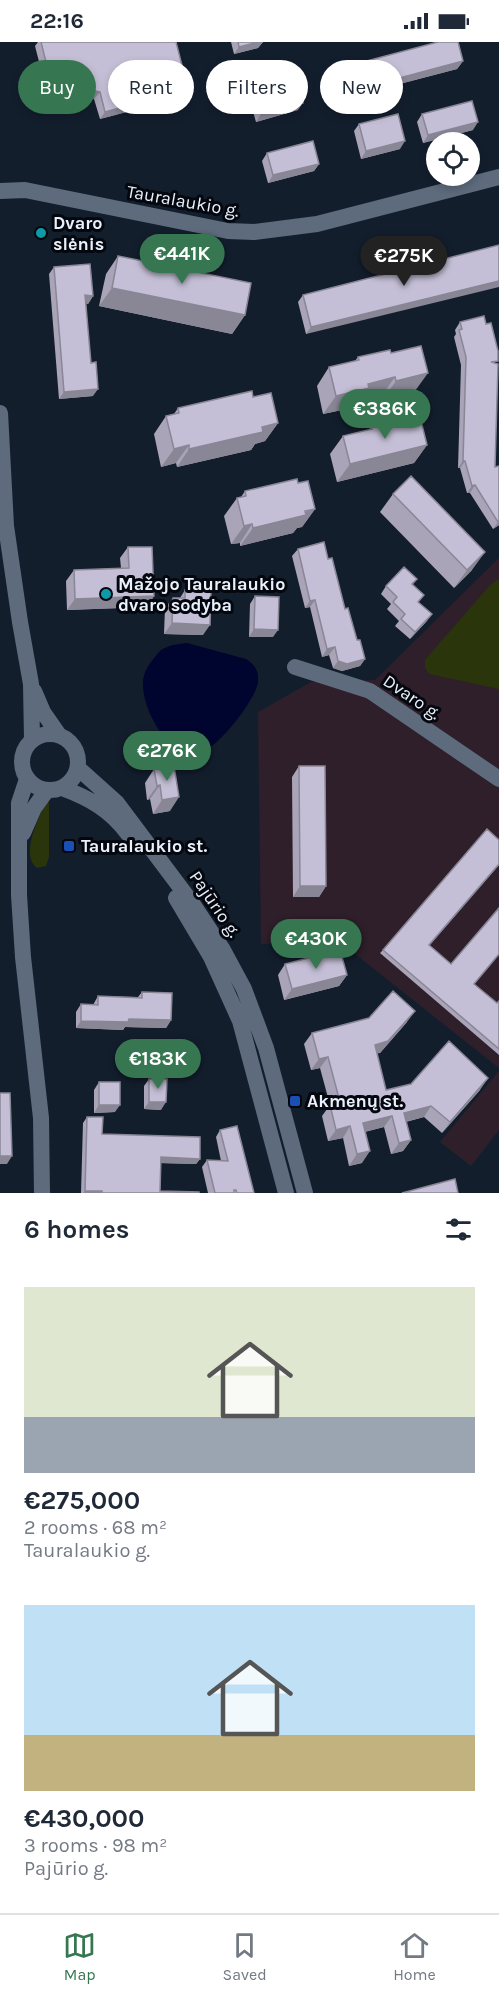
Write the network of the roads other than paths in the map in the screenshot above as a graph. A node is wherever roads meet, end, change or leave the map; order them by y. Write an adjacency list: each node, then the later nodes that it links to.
1 (499, 177): 2 (main road, Tauralaukio g.)
2 (0, 191)
3 (0, 413): 5 (main road, Pajūrio g.)
4 (295, 667): 10 (main road, Dvaro g.)
5 (31, 684): 6 (main road, Pajūrio g.); 7 (main road, Pajūrio g.)
6 (59, 735): 7 (main road); 8 (main road, Pajūrio g.)
7 (32, 739): 9 (main road, Pajūrio g.)
8 (78, 768): 11 (main road); 15 (main road, Pajūrio g.)
9 (27, 779): 11 (main road, Pajūrio g.); 12 (main road)
10 (499, 779)
11 (54, 789): 12 (main road); 14 (main road, Pajūrio g.)
12 (20, 839): 13 (main road)
13 (42, 1193)
14 (285, 1193)
15 (305, 1193)

